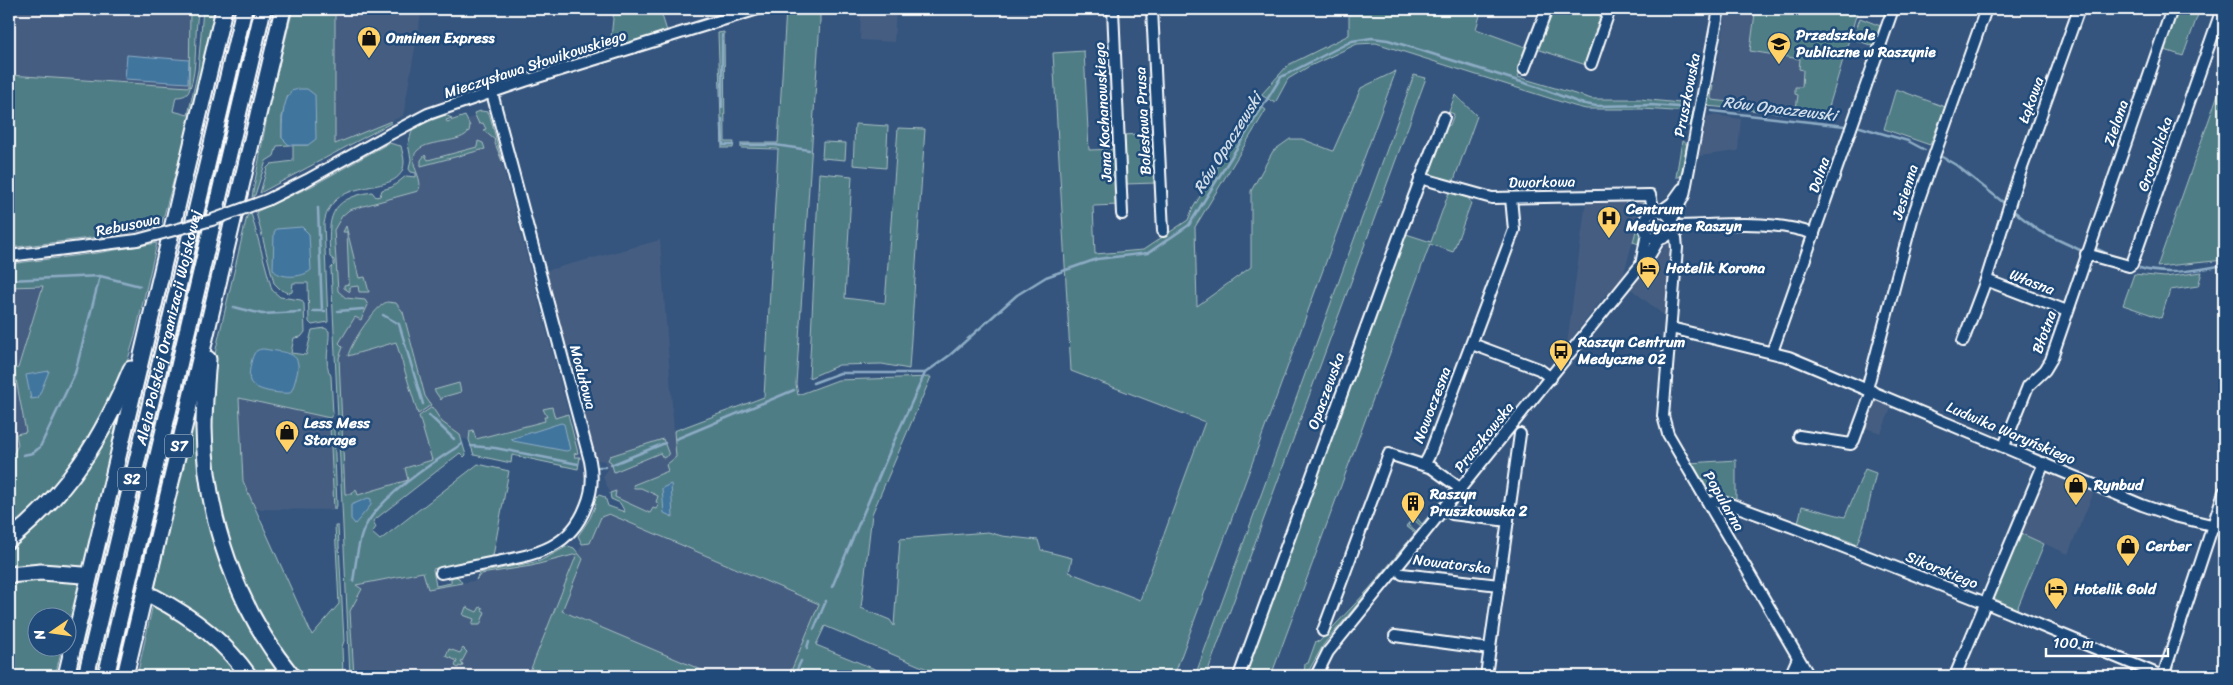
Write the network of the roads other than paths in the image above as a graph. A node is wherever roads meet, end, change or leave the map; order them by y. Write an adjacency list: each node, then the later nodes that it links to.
1 (224, 9): 38 (highway)
2 (244, 9): 70 (highway, Aleja Polskiej Organizacji Wojskowej / S2)
3 (263, 9): 71 (highway, Aleja Polskiej Organizacji Wojskowej / S2)
4 (284, 9): 37 (highway, S7)
5 (758, 9): 18 (street, Mieczysława Słowikowskiego)
6 (1113, 9): 26 (street, Jana Kochanowskiego)
7 (1152, 9): 28 (street, Bolesława Prusa)
8 (1546, 9): 17 (street)
9 (1610, 9): 16 (street)
10 (1719, 9): 22 (street, Pruszkowska)
11 (1893, 9): 30 (street, Dolna)
12 (1986, 9): 44 (street, Jesienna)
13 (2079, 9): 24 (street, Łąkowa)
14 (2172, 9): 32 (street, Zielona)
15 (2222, 9): 32 (street, Grocholicka)
16 (1591, 64)
17 (1524, 69)
18 (492, 93): 20 (street, Mieczysława Słowikowskiego); 58 (street, Modułowa)
19 (1444, 117): 21 (street, Opaczewska)
20 (331, 168): 33 (street, Rebusowa, bridge)
21 (1420, 178): 23 (street, Dworkowa); 75 (street, Opaczewska)
22 (1685, 186): 25 (street, Pruszkowska); 27 (street, Pruszkowska)
23 (1511, 198): 25 (street, Dworkowa); 41 (street, Nowoczesna)
24 (2010, 201): 35 (street, Własna)
25 (1657, 211): 27 (street); 29 (street)
26 (1122, 214)
27 (1671, 226): 30 (street); 31 (street); 39 (street)
28 (1163, 231)
29 (1647, 233): 31 (street); 34 (street, Pruszkowska)
30 (1814, 234): 42 (street, Dolna)
31 (1660, 238): 34 (street, Pruszkowska)
32 (2087, 251): 36 (street, Błotna)
33 (9, 256)
34 (1641, 265): 43 (street, Pruszkowska)
35 (1986, 280): 36 (street, Własna); 40 (street, Własna)
36 (2067, 312): 47 (street, Błotna)
37 (210, 317): 72 (highway, S7); 74 (highway)
38 (148, 326): 57 (highway); 69 (highway)
39 (1670, 328): 42 (street, Ludwika Waryńskiego); 52 (street, Popularna)
40 (1963, 341)
41 (1472, 344): 43 (street); 49 (street, Nowoczesna)
42 (1772, 352): 44 (street, Ludwika Waryńskiego)
43 (1551, 378): 50 (street, Pruszkowska)
44 (1870, 390): 46 (street); 47 (street, Ludwika Waryńskiego)
45 (1520, 434): 54 (street, Nowatorska)
46 (1800, 436)
47 (2004, 446): 48 (street, Ludwika Waryńskiego)
48 (2044, 463): 55 (street, Ludwika Waryńskiego); 64 (street)
49 (1424, 464): 50 (street); 65 (street, Nowoczesna)
50 (1461, 490): 76 (street, Pruszkowska)
51 (2224, 492): 55 (street)
52 (1709, 504): 64 (street, Sikorskiego); 68 (street, Popularna)
53 (1452, 514): 54 (street)
54 (1508, 522): 62 (street, Nowatorska)
55 (2213, 526): 56 (street, Ludwika Waryńskiego); 81 (street)
56 (2224, 528)
57 (9, 540)
58 (441, 573)
59 (1402, 574): 62 (street, Nowatorska)
60 (9, 575): 61 (highway)
61 (82, 575)
62 (1499, 585): 67 (street, Nowatorska)
63 (154, 597): 73 (highway)
64 (1986, 603): 80 (street); 81 (street, Sikorskiego)
65 (1323, 631)
66 (1395, 636): 67 (street)
67 (1490, 649): 77 (street, Nowatorska)
68 (1798, 658): 78 (street); 79 (street, Popularna)
69 (66, 676)
70 (86, 676)
71 (106, 676)
72 (126, 676)
73 (249, 676)
74 (292, 676)
75 (1239, 676)
76 (1316, 676)
77 (1486, 676)
78 (1790, 676)
79 (1809, 676)
80 (1955, 676)
81 (2163, 676)

